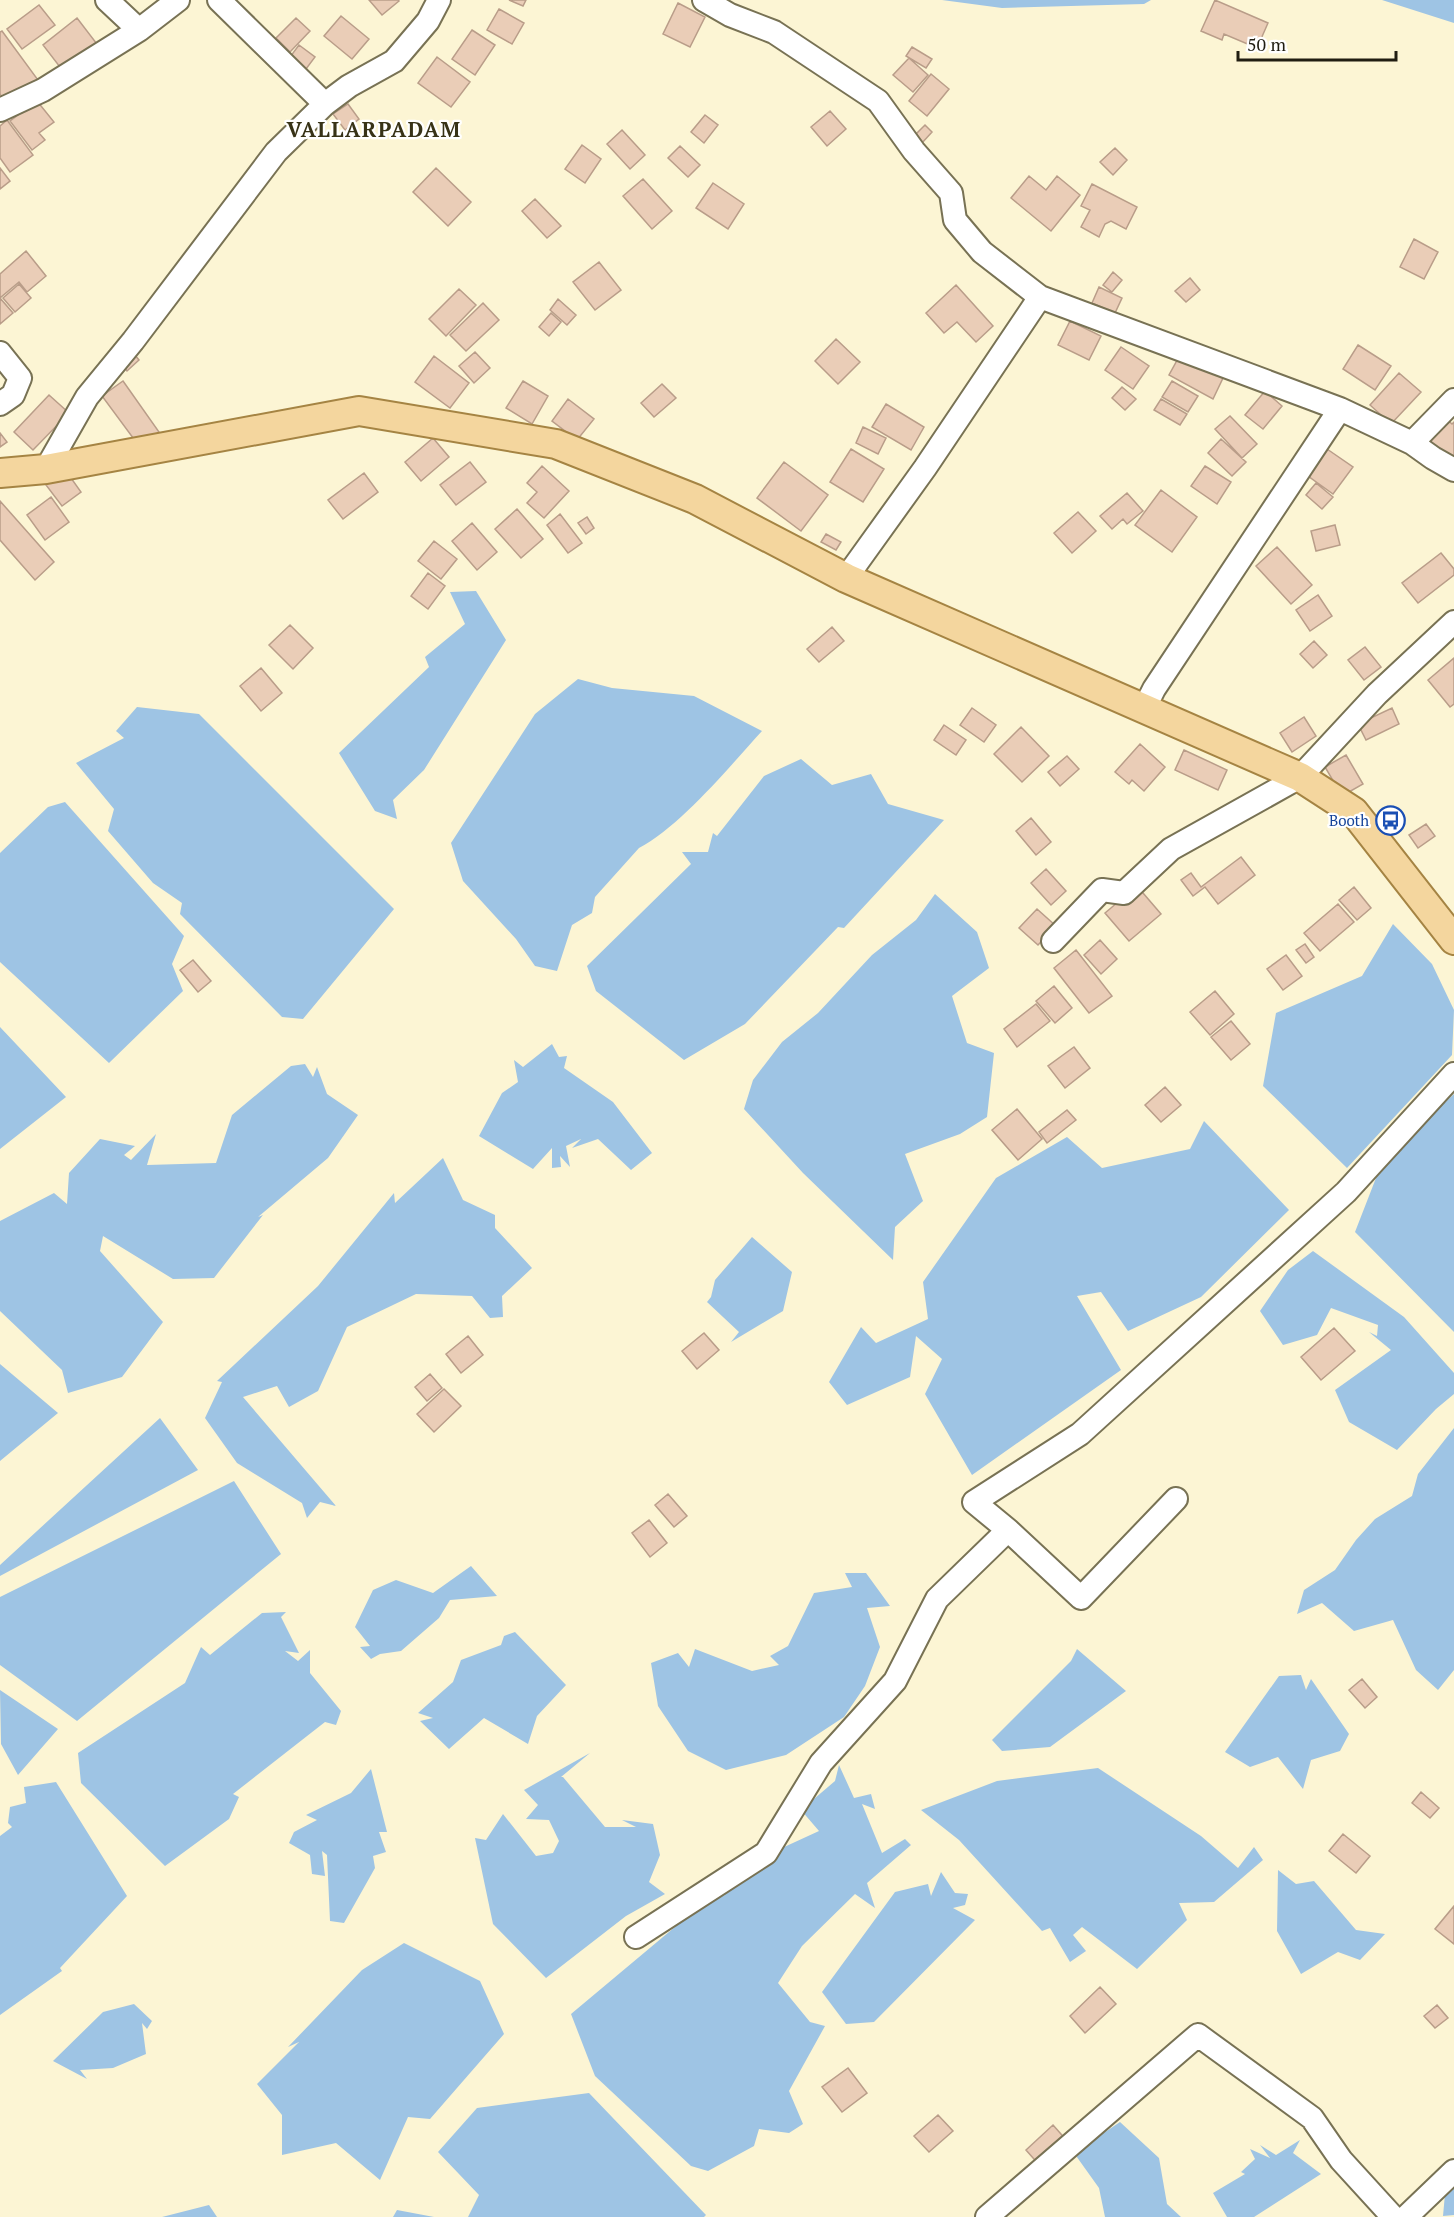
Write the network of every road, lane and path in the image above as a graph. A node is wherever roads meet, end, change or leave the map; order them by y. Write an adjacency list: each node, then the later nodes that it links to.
1 (107, 0): 6 (street)
2 (178, 0): 6 (street)
3 (219, 0): 7 (street)
4 (439, 0): 7 (street)
5 (704, 0): 9 (street)
6 (139, 30): 8 (street)
7 (325, 104): 15 (street)
8 (0, 110)
9 (1040, 297): 13 (street); 18 (street)
10 (0, 353): 12 (street)
11 (1454, 400): 14 (street)
12 (0, 404)
13 (1340, 409): 14 (street); 20 (street)
14 (1412, 443): 16 (street)
15 (46, 470): 17 (main road); 18 (main road)
16 (1454, 470)
17 (0, 473)
18 (846, 578): 20 (main road)
19 (1454, 622): 21 (street)
20 (1145, 707): 21 (main road)
21 (1300, 777): 22 (main road); 23 (street)
22 (1454, 940)
23 (1053, 941)
24 (1454, 1074): 26 (street)
25 (1176, 1499): 26 (street)
26 (1008, 1530): 27 (street)
27 (636, 1937)
28 (1454, 2171): 31 (street)
29 (987, 2217): 30 (street)
30 (1393, 2217)
31 (1406, 2217)

